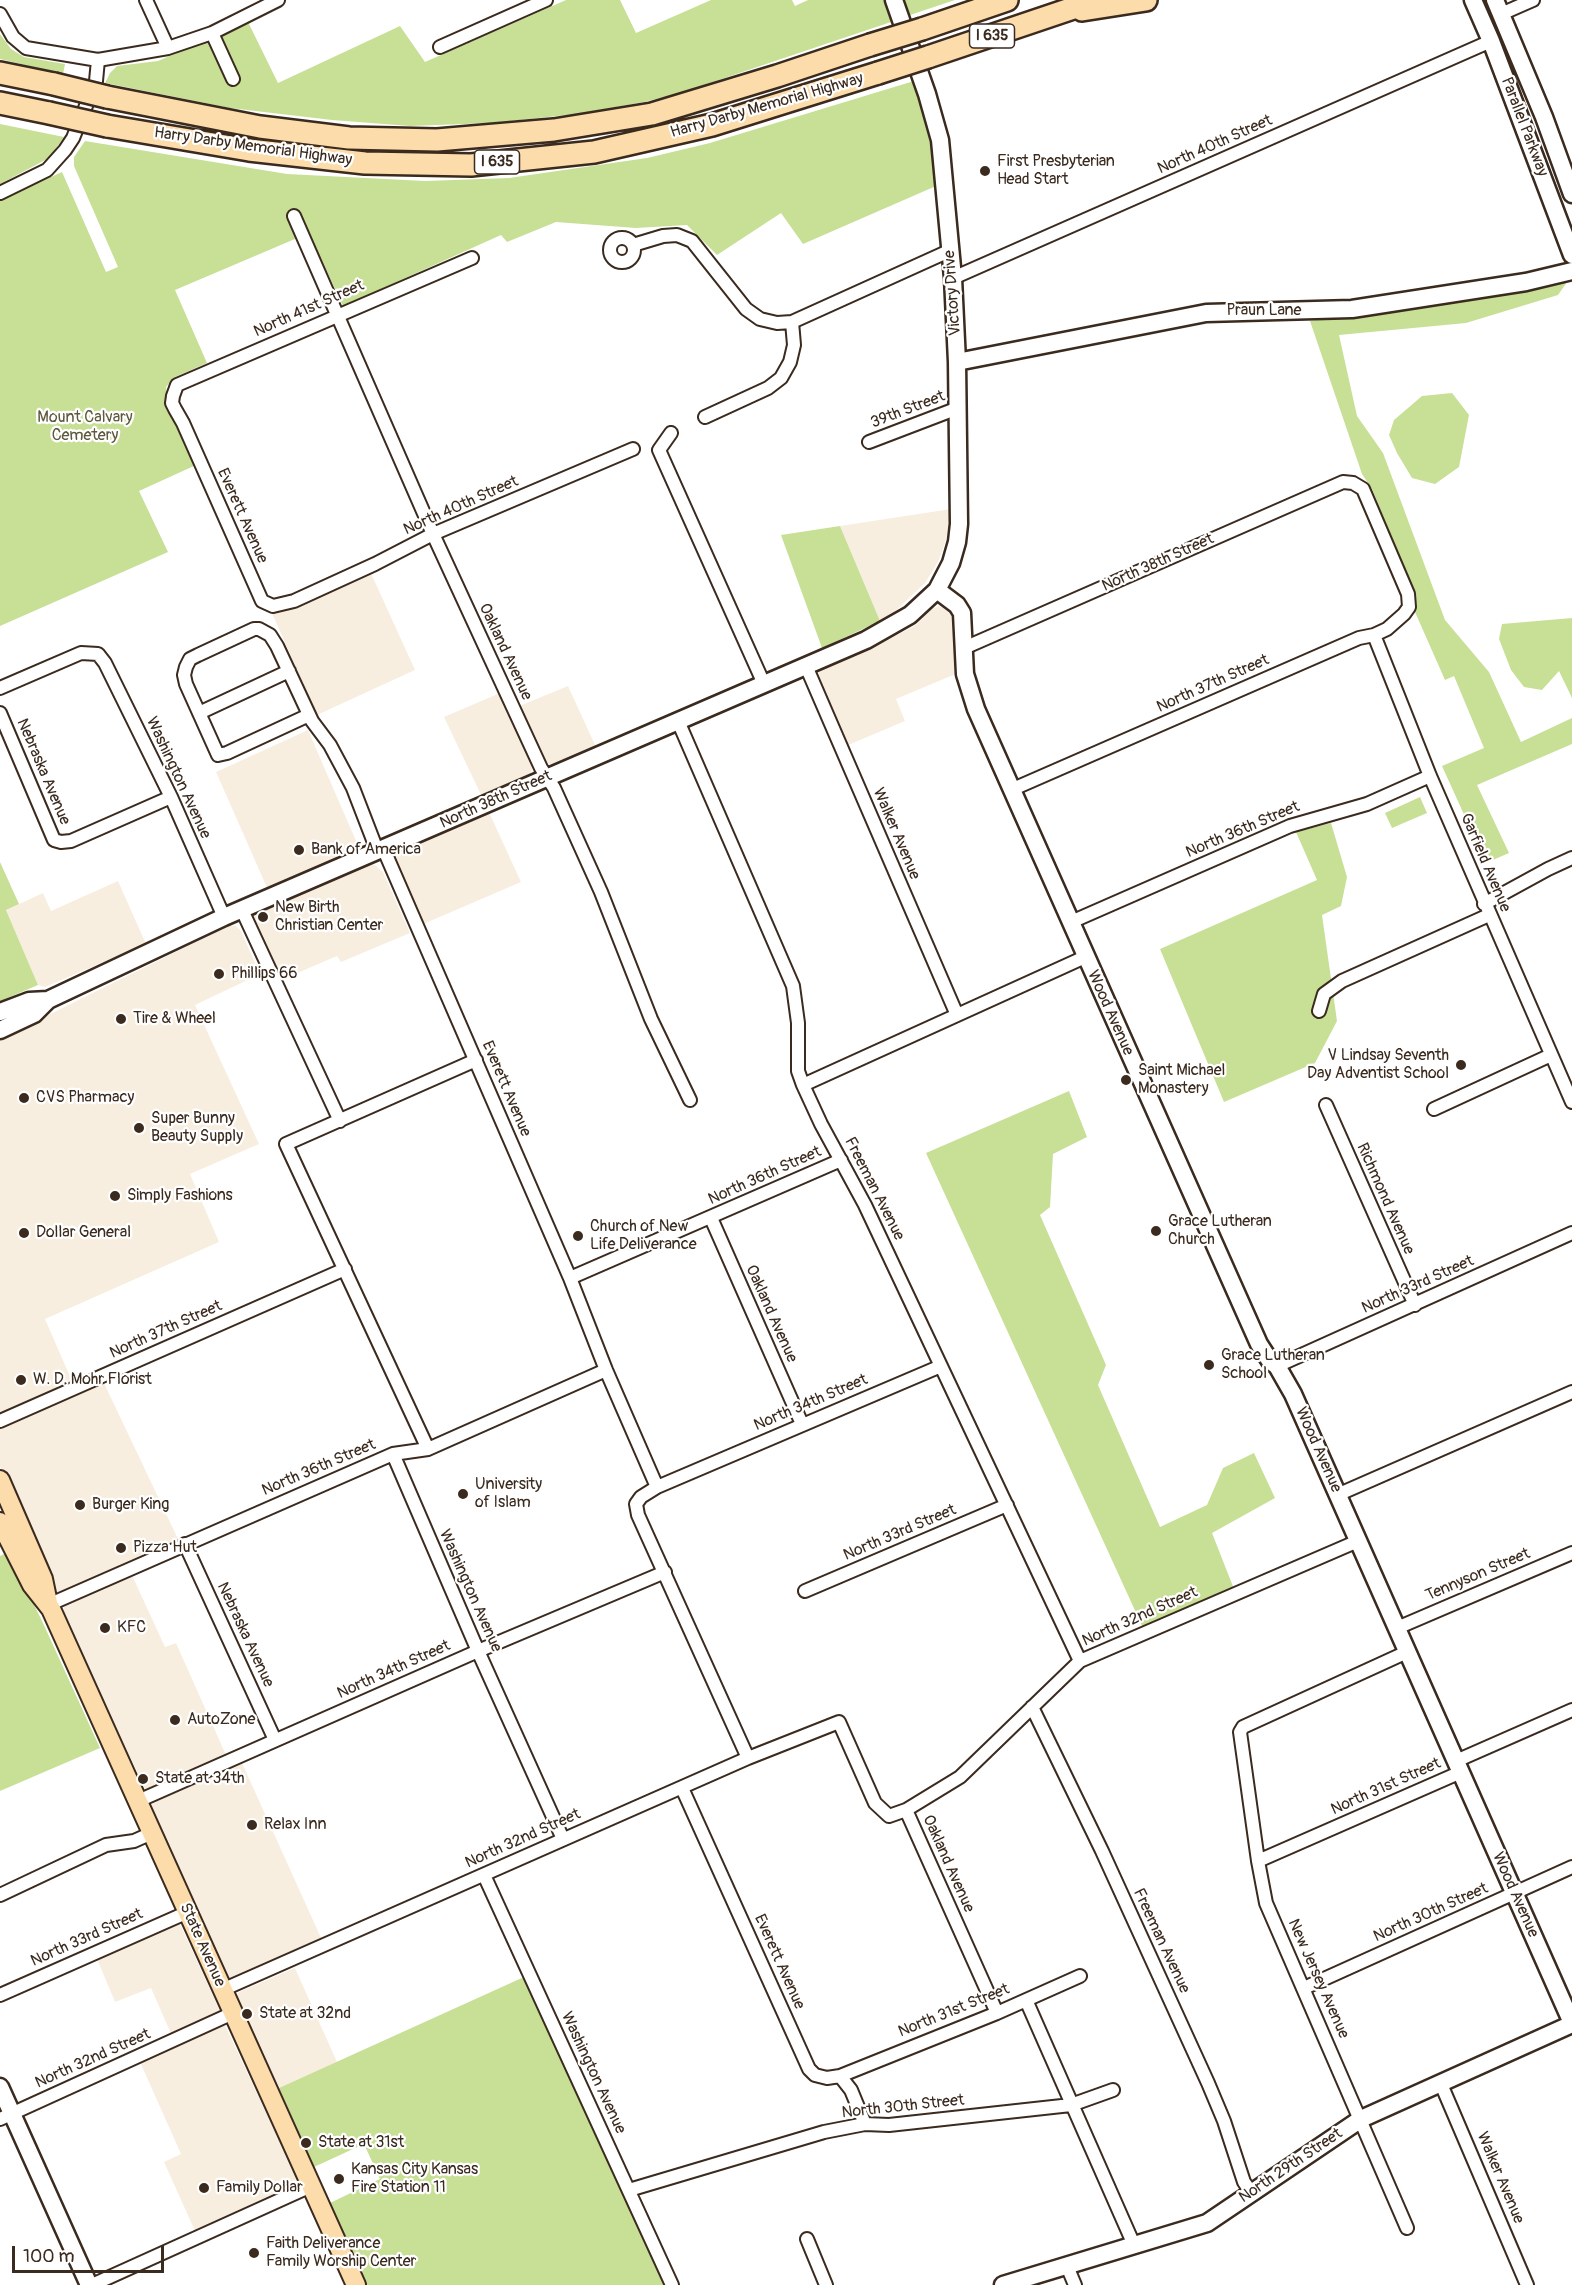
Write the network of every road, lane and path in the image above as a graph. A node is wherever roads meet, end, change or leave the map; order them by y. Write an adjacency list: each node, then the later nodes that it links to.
1 (146, 0): 16 (street)
2 (279, 0): 13 (street)
3 (546, 0): 15 (street)
4 (894, 0): 25 (street, Victory Drive)
5 (1007, 0): 18 (highway, Harry Darby Memorial Highway / I 635, bridge)
6 (1097, 0): 12 (highway, Harry Darby Memorial Highway / I 635)
7 (1146, 0): 12 (highway)
8 (1473, 0): 14 (street, Parallel Parkway)
9 (1533, 0): 10 (street)
10 (1498, 7): 22 (street, Parallel Parkway)
11 (0, 14): 17 (street)
12 (1055, 14): 20 (highway, Harry Darby Memorial Highway / I 635, bridge)
13 (212, 33): 16 (street); 19 (street)
14 (1491, 41): 26 (street, Parallel Parkway); 29 (street, North 40th Street)
15 (440, 47)
16 (168, 48): 17 (street)
17 (98, 60): 21 (street)
18 (0, 73)
19 (233, 79)
20 (0, 103)
21 (0, 193)
22 (1572, 194)
23 (294, 216): 30 (street, Oakland Avenue)
24 (633, 245): 31 (street)
25 (949, 251): 29 (street, Victory Drive); 31 (street)
26 (1572, 255)
27 (472, 258): 30 (street, North 41st Street)
28 (1572, 270): 32 (street, Praun Lane)
29 (952, 278): 32 (street, Victory Drive)
30 (339, 314): 33 (street, North 41st Street); 40 (street, Oakland Avenue)
31 (792, 322): 35 (street)
32 (957, 362): 34 (street, Victory Drive)
33 (172, 403): 42 (street, Everett Avenue)
34 (958, 408): 37 (street, 39th Street); 41 (street, Victory Drive)
35 (705, 417)
36 (671, 433): 47 (street)
37 (869, 442)
38 (633, 449): 40 (street, North 40th Street)
39 (1353, 483): 43 (street, North 37th Street); 44 (street, North 38th Street)
40 (433, 534): 42 (street, North 40th Street); 54 (street, Oakland Avenue)
41 (937, 590): 44 (street, Wood Avenue); 45 (street, North 38th Street)
42 (305, 596)
43 (1374, 635): 53 (street, Garfield Avenue); 55 (street, North 37th Street)
44 (964, 648): 55 (street, Wood Avenue)
45 (806, 666): 47 (street, North 38th Street); 67 (street, Walker Avenue)
46 (289, 671): 50 (street); 50 (street, Everett Avenue); 51 (street, Everett Avenue)
47 (764, 684): 52 (street, North 38th Street)
48 (0, 688): 56 (street, Washington Avenue)
49 (0, 713): 56 (street, Nebraska Avenue)
50 (199, 713): 51 (street, Everett Avenue)
51 (309, 715): 57 (street, Everett Avenue)
52 (678, 721): 54 (street, North 38th Street); 71 (street, Freeman Avenue)
53 (1430, 776): 59 (street, Garfield Avenue); 62 (street, North 36th Street)
54 (548, 777): 57 (street, North 38th Street); 72 (street, Oakland Avenue)
55 (1013, 789): 62 (street, Wood Avenue)
56 (171, 798): 61 (street, Washington Avenue)
57 (384, 850): 60 (street, North 38th Street); 70 (street, Everett Avenue)
58 (1572, 858): 59 (street)
59 (1486, 909): 65 (street); 69 (street, Garfield Avenue)
60 (242, 910): 61 (street, North 38th Street); 76 (street)
61 (224, 917): 64 (street, North 38th Street)
62 (1071, 922): 63 (street, Wood Avenue)
63 (1085, 957): 67 (street); 84 (street, Wood Avenue)
64 (48, 1000): 66 (street, North 38th Street); 68 (street, North 38th Street)
65 (1319, 1011)
66 (0, 1012)
67 (957, 1015): 71 (street)
68 (0, 1030)
69 (1551, 1055): 73 (street, Garfield Avenue); 75 (street)
70 (476, 1060): 76 (street); 81 (street, Everett Avenue)
71 (803, 1085): 77 (street, Freeman Avenue)
72 (690, 1100)
73 (1572, 1102)
74 (1326, 1106): 82 (street, Richmond Avenue)
75 (1434, 1109)
76 (340, 1121): 80 (street)
77 (841, 1160): 78 (street, North 36th Street); 83 (street, Freeman Avenue)
78 (711, 1218): 81 (street, North 36th Street); 88 (street, Oakland Avenue)
79 (1572, 1233): 82 (street, North 33rd Street)
80 (345, 1269): 87 (street, North 37th Street); 89 (street)
81 (570, 1278): 85 (street, Everett Avenue)
82 (1415, 1305): 84 (street, North 33rd Street)
83 (941, 1366): 88 (street, North 34th Street); 94 (street, Freeman Avenue)
84 (1277, 1366): 93 (street, Wood Avenue)
85 (606, 1370): 89 (street, North 36th Street); 92 (street, Everett Avenue)
86 (1572, 1392): 93 (street)
87 (0, 1421)
88 (802, 1424): 92 (street, North 34th Street)
89 (428, 1449): 90 (street, North 36th Street)
90 (393, 1454): 97 (street, North 36th Street); 103 (street, Washington Avenue)
91 (0, 1480): 101 (main road, State Avenue)
92 (657, 1486): 99 (street, North 34th Street)
93 (1337, 1495): 96 (street, Wood Avenue)
94 (1007, 1505): 100 (street, North 33rd Street); 105 (street, Freeman Avenue)
95 (0, 1522): 101 (main road, State Avenue)
96 (1359, 1541): 102 (street, Wood Avenue); 105 (street, North 32nd Street)
97 (185, 1544): 101 (street, North 36th Street); 109 (street, Nebraska Avenue)
98 (1572, 1552): 102 (street, Tennyson Street)
99 (665, 1572): 103 (street, North 34th Street); 110 (street)
100 (805, 1591)
101 (48, 1605): 113 (main road, State Avenue)
102 (1397, 1628): 104 (street, Wood Avenue)
103 (478, 1651): 109 (street, North 34th Street); 116 (street, Washington Avenue)
104 (1407, 1652): 111 (street, Wood Avenue); 117 (street, New Jersey Avenue)
105 (1080, 1661): 106 (street, North 32nd Street)
106 (1032, 1707): 114 (street, North 32nd Street); 141 (street, Freeman Avenue)
107 (1572, 1710): 111 (street, North 31st Street)
108 (839, 1722): 110 (street, North 32nd Street); 114 (street, Oakland Avenue)
109 (275, 1740): 113 (street, North 34th Street)
110 (748, 1758): 112 (street, North 32nd Street)
111 (1458, 1766): 117 (street, North 31st Street); 120 (street, Wood Avenue)
112 (682, 1788): 116 (street, North 32nd Street); 131 (street, Everett Avenue)
113 (138, 1801): 115 (main road, State Avenue)
114 (906, 1810): 129 (street, Oakland Avenue)
115 (152, 1833): 121 (street); 122 (main road, State Avenue)
116 (563, 1839): 119 (street, North 32nd Street)
117 (1258, 1861): 124 (street, New Jersey Avenue)
118 (1572, 1867): 120 (street, North 30th Street)
119 (484, 1875): 125 (street, North 32nd Street); 140 (street, Washington Avenue)
120 (1514, 1893): 124 (street, North 30th Street); 130 (street, Wood Avenue)
121 (0, 1894)
122 (188, 1912): 125 (main road, State Avenue); 126 (street, North 33rd Street)
123 (1080, 1976): 127 (street, North 31st Street)
124 (1304, 1988): 137 (street, New Jersey Avenue)
125 (222, 1990): 128 (main road, State Avenue)
126 (0, 1995)
127 (1026, 2000): 129 (street, North 31st Street); 135 (street)
128 (233, 2013): 136 (street, North 32nd Street); 139 (main road, State Avenue)
129 (996, 2013): 131 (street, North 31st Street)
130 (1572, 2024): 132 (street, North 29th Street)
131 (840, 2076): 138 (street)
132 (1441, 2084): 137 (street, North 29th Street); 152 (street, Walker Avenue)
133 (0, 2087): 136 (street)
134 (1113, 2090): 135 (street, North 30th Street)
135 (1071, 2105): 138 (street, North 30th Street); 144 (street)
136 (6, 2116): 146 (street)
137 (1361, 2119): 141 (street, North 29th Street); 142 (street, New Jersey Avenue)
138 (865, 2124): 140 (street, North 30th Street)
139 (311, 2186): 146 (street); 147 (main road, State Avenue)
140 (629, 2190): 148 (street, Washington Avenue)
141 (1251, 2192): 144 (street, North 29th Street)
142 (1407, 2228)
143 (807, 2239): 149 (street)
144 (1134, 2245): 145 (street, North 29th Street)
145 (1067, 2266): 150 (street, North 29th Street); 151 (street)
146 (90, 2285)
147 (356, 2285)
148 (672, 2285)
149 (826, 2285)
150 (1003, 2285)
151 (1075, 2285)
152 (1527, 2285)

